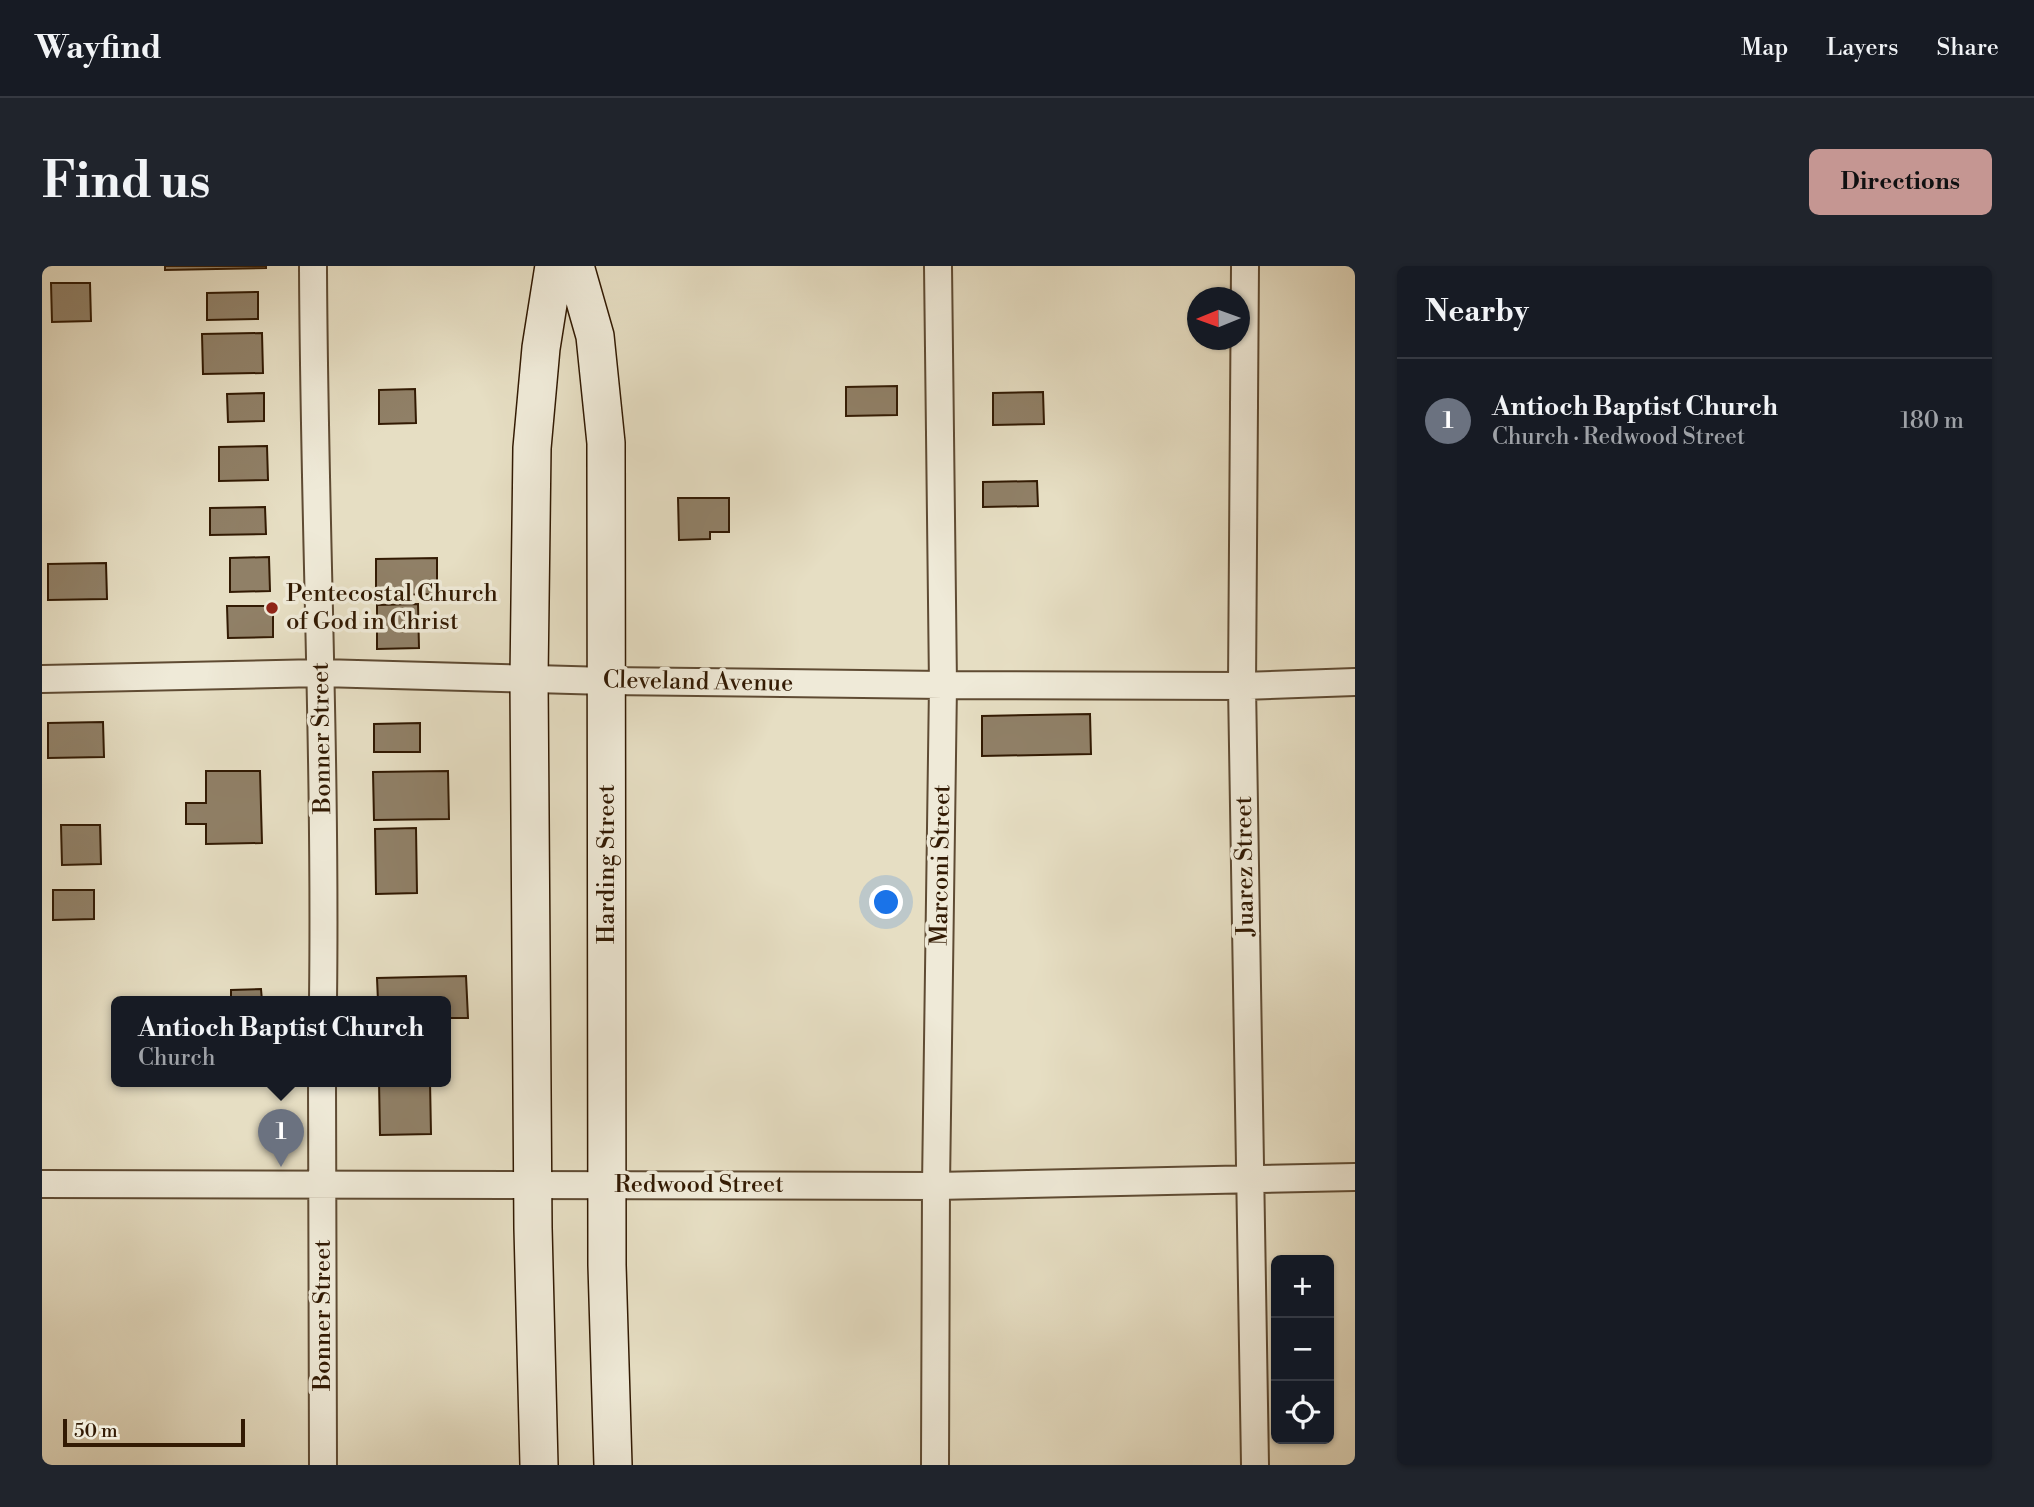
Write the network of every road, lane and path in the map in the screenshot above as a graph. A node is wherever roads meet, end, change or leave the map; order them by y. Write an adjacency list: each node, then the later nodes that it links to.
1 (313, 266): 6 (street, Bonner Street)
2 (554, 266): 8 (street)
3 (575, 266): 9 (street, Harding Street)
4 (939, 266): 11 (street, Marconi Street)
5 (1245, 266): 12 (street, Juarez Street)
6 (321, 673): 7 (street, Cleveland Avenue); 8 (street, Cleveland Avenue); 13 (street, Bonner Street)
7 (42, 678)
8 (529, 679): 9 (street, Cleveland Avenue); 18 (street)
9 (607, 681): 11 (street, Cleveland Avenue); 19 (street, Harding Street)
10 (1355, 682): 12 (street, Cleveland Avenue)
11 (943, 685): 12 (street, Cleveland Avenue); 21 (street, Marconi Street)
12 (1242, 686): 16 (street, Juarez Street)
13 (323, 996)
14 (322, 1087): 20 (street, Bonner Street)
15 (1355, 1177): 16 (street, Redwood Street)
16 (1249, 1178): 21 (street, Redwood Street); 26 (street, Juarez Street)
17 (42, 1184): 20 (street, Redwood Street)
18 (533, 1184): 19 (street, Redwood Street); 20 (street, Redwood Street); 23 (street)
19 (607, 1184): 21 (street, Redwood Street); 24 (street, Harding Street)
20 (324, 1185): 22 (street, Bonner Street)
21 (936, 1186): 25 (street, Marconi Street)
22 (323, 1465)
23 (539, 1465)
24 (613, 1465)
25 (935, 1465)
26 (1255, 1465)

